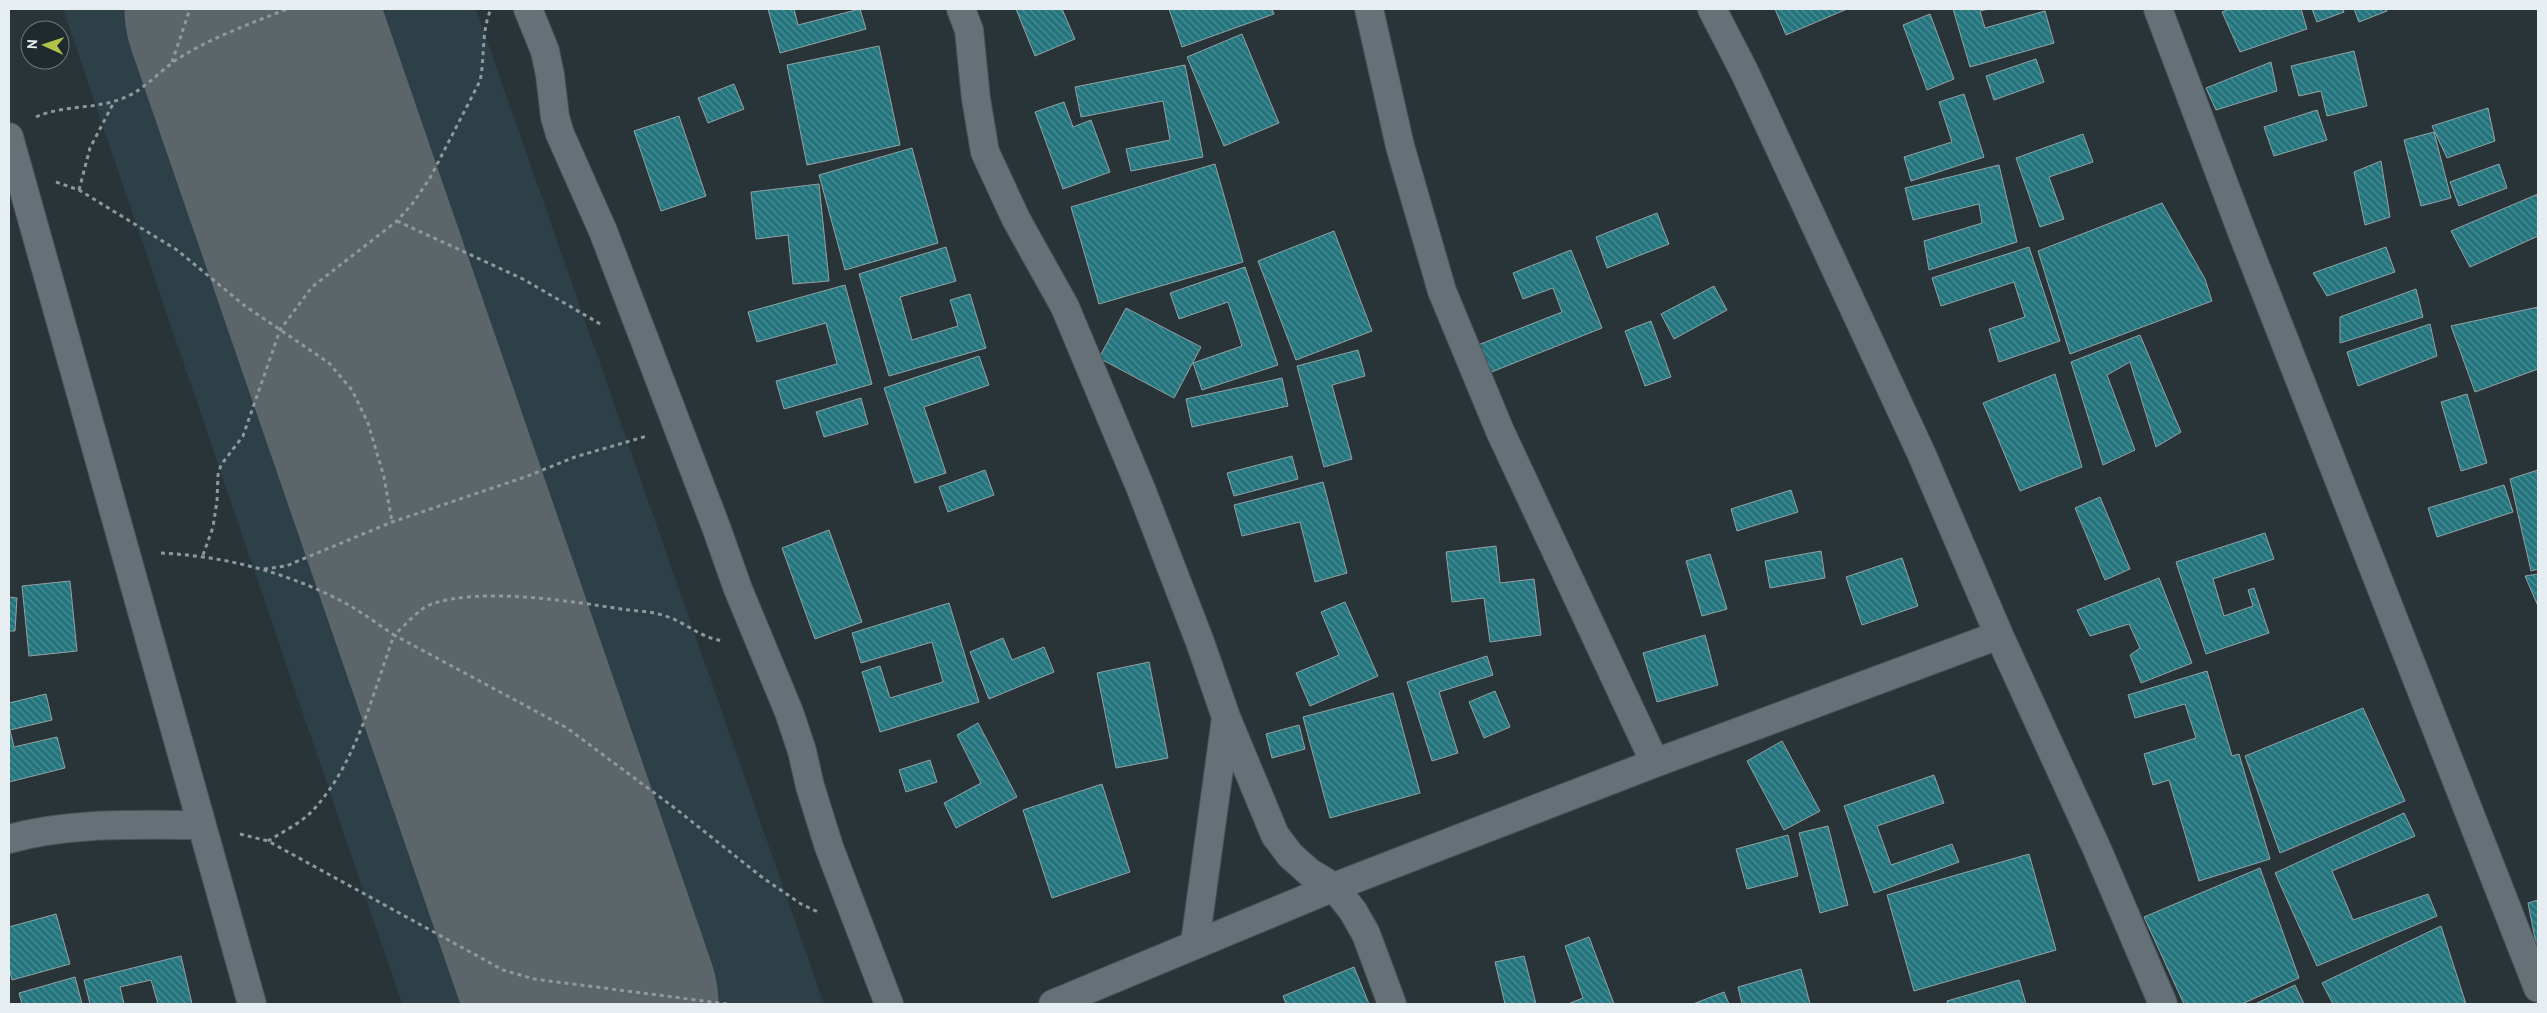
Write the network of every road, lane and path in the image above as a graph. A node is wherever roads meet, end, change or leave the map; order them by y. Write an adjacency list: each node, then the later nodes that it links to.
1 (190, 9): 9 (path)
2 (287, 9): 9 (path)
3 (492, 9): 15 (path)
4 (528, 9): 17 (street)
5 (961, 9): 26 (street)
6 (1368, 9): 27 (street)
7 (1712, 9): 24 (street)
8 (2158, 9): 34 (street)
9 (172, 63): 10 (path)
10 (114, 102): 11 (path); 14 (path)
11 (32, 120)
12 (9, 137): 13 (street)
13 (24, 186): 14 (path); 20 (street)
14 (80, 190): 16 (path)
15 (397, 221): 16 (path); 17 (path)
16 (280, 330): 19 (path); 21 (path)
17 (645, 339): 18 (street)
18 (675, 418): 19 (path); 25 (street)
19 (392, 522): 22 (path)
20 (125, 554): 21 (path); 28 (street)
21 (203, 556): 22 (path)
22 (261, 570): 23 (path)
23 (394, 635): 25 (path); 30 (path); 32 (path)
24 (1999, 635): 27 (street); 40 (street)
25 (759, 640): 32 (street)
26 (1226, 716): 31 (street); 33 (street)
27 (1655, 763): 31 (street)
28 (200, 825): 29 (street); 30 (path); 35 (street)
29 (9, 839)
30 (268, 840): 36 (path)
31 (1334, 887): 33 (street); 39 (street)
32 (857, 921): 37 (street)
33 (1195, 943): 38 (street)
34 (2538, 988)
35 (252, 1004)
36 (727, 1004)
37 (889, 1004)
38 (1054, 1004)
39 (1392, 1004)
40 (2163, 1004)

